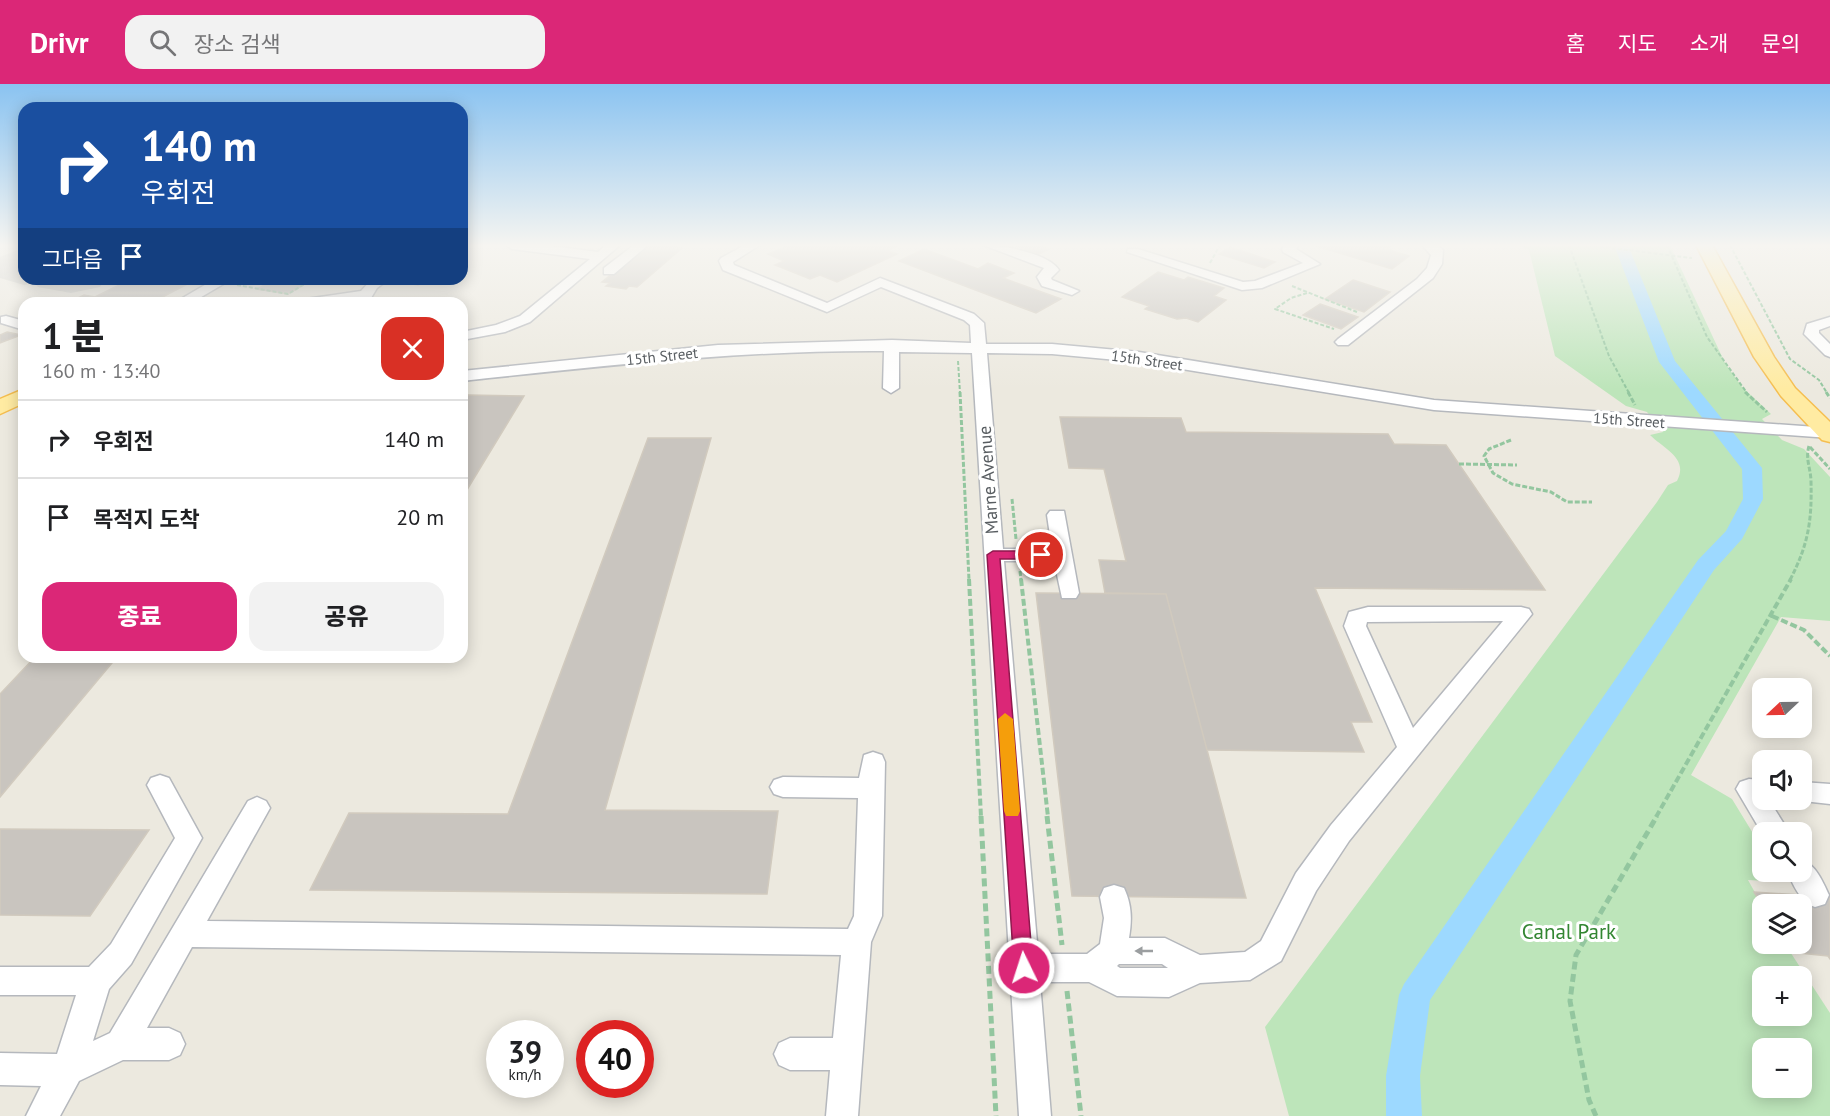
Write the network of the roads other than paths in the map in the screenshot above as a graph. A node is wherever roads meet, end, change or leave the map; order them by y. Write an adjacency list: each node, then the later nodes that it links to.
1 (556, 293): 10 (street)
2 (791, 293): 3 (street, Marne Avenue)
3 (857, 293)
4 (908, 293): 13 (street, Marne Avenue)
5 (1407, 293): 11 (street)
6 (1730, 293): 19 (main road)
7 (6, 320): 9 (street)
8 (1830, 321): 14 (street)
9 (18, 324)
10 (468, 335)
11 (1347, 339)
12 (892, 345): 13 (street, 15th Street); 15 (street, 15th Street); 16 (street)
13 (968, 347): 19 (street, 15th Street); 21 (street, Marne Avenue)
14 (1830, 352)
15 (468, 375)
16 (891, 388)
17 (18, 398): 18 (main road)
18 (0, 408)
19 (1829, 433)
20 (1057, 515): 22 (street)
21 (993, 555): 22 (street); 36 (street, Marne Avenue)
22 (1063, 555): 23 (street)
23 (1069, 593)
24 (1410, 749): 24 (street); 35 (street)
25 (160, 785): 38 (street)
26 (783, 787): 34 (street)
27 (1812, 793): 28 (street)
28 (1830, 794)
29 (257, 808): 33 (street)
30 (1807, 882): 31 (street)
31 (1815, 895)
32 (1114, 897): 35 (street)
33 (185, 934): 34 (street); 39 (street)
34 (857, 942): 42 (street)
35 (1090, 963): 36 (street)
36 (1024, 968): 47 (street, Marne Avenue)
37 (0, 981): 38 (street)
38 (96, 981): 44 (street)
39 (121, 1044): 40 (street); 44 (street)
40 (169, 1044)
41 (790, 1054): 42 (street)
42 (849, 1054): 46 (street)
43 (0, 1069): 44 (street)
44 (68, 1070): 45 (street)
45 (42, 1116)
46 (842, 1116)
47 (1035, 1116)

